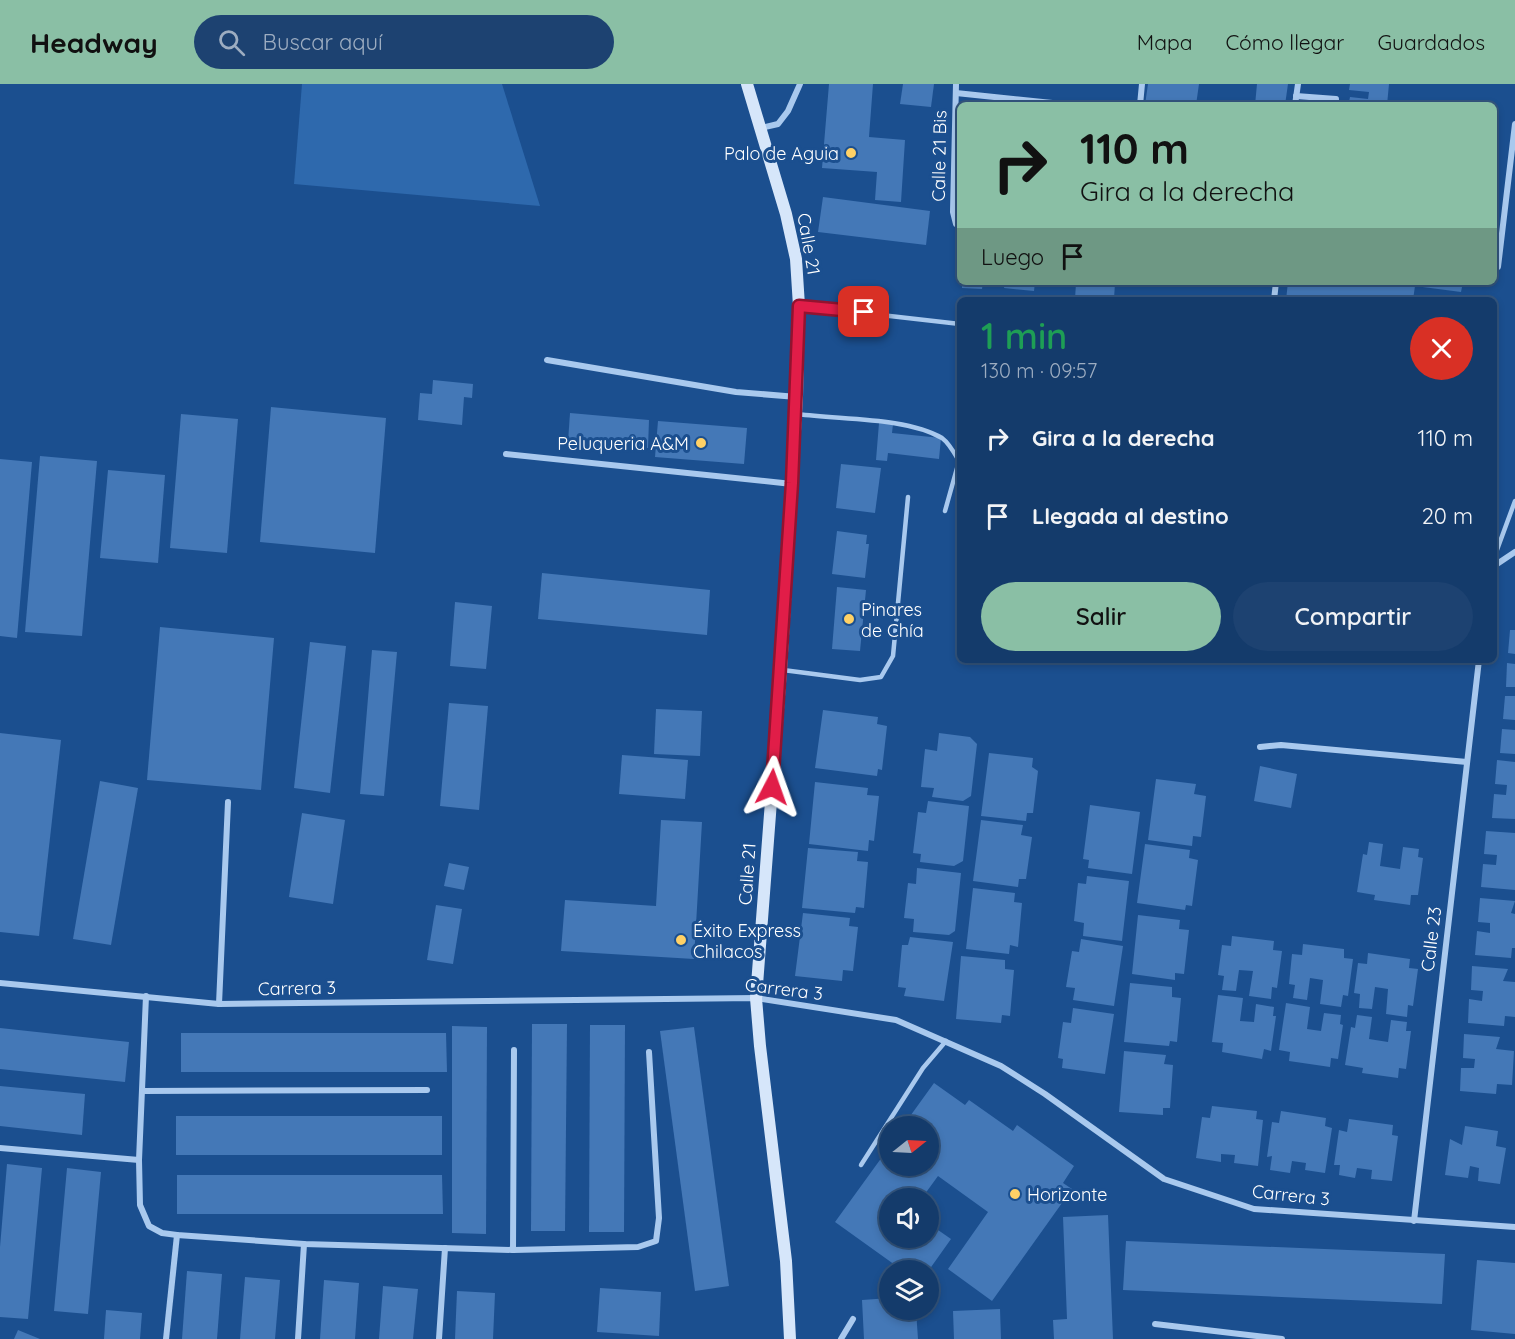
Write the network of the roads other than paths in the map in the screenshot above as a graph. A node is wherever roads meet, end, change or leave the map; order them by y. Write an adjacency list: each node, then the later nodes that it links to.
1 (747, 84): 13 (street, Calle 21)
2 (800, 84): 13 (street)
3 (956, 84): 6 (street, Calle 21 Bis)
4 (1143, 84): 10 (street)
5 (1298, 84): 7 (street)
6 (956, 93): 9 (street); 14 (street, Calle 21 Bis)
7 (1296, 96): 8 (street); 11 (street)
8 (1336, 99)
9 (1043, 102)
10 (1140, 102)
11 (1295, 102)
12 (1515, 124): 15 (street)
13 (761, 128): 16 (street, Calle 21)
14 (957, 224)
15 (1498, 267)
16 (799, 306): 17 (lane); 19 (street, Calle 21)
17 (957, 324)
18 (547, 360): 19 (street)
19 (796, 397): 20 (street, Calle 21)
20 (796, 414): 22 (lane); 24 (street, Calle 21)
21 (506, 454): 24 (street)
22 (957, 456)
23 (957, 470): 27 (lane)
24 (792, 483): 32 (street, Calle 21)
25 (908, 497): 32 (lane)
26 (1515, 501): 28 (lane)
27 (945, 512)
28 (1497, 550)
29 (1515, 552): 30 (street)
30 (1497, 564)
31 (1479, 663): 34 (street, Calle 23)
32 (781, 670): 38 (street, Calle 21)
33 (1260, 747): 34 (street)
34 (1467, 762): 48 (street, Calle 23)
35 (228, 802): 39 (street)
36 (0, 983): 37 (street, Carrera 3)
37 (146, 996): 39 (street, Carrera 3); 44 (street)
38 (756, 998): 39 (street, Carrera 3); 40 (street, Carrera 3); 60 (street, Calle 21)
39 (219, 1004)
40 (946, 1041): 47 (lane); 48 (street, Carrera 3)
41 (514, 1050): 53 (street)
42 (649, 1052): 53 (street)
43 (426, 1090): 44 (street)
44 (142, 1091): 46 (street)
45 (0, 1148): 46 (street)
46 (139, 1160): 50 (street)
47 (861, 1165)
48 (1413, 1221): 49 (street, Carrera 3)
49 (1515, 1227)
50 (177, 1235): 51 (street); 57 (street)
51 (304, 1244): 52 (street); 58 (street)
52 (445, 1248): 53 (street); 59 (street)
53 (513, 1250)
54 (853, 1319): 61 (street)
55 (1155, 1324): 56 (street)
56 (1224, 1336): 62 (street)
57 (166, 1339)
58 (298, 1339)
59 (439, 1339)
60 (790, 1339)
61 (841, 1339)
62 (1282, 1339)

